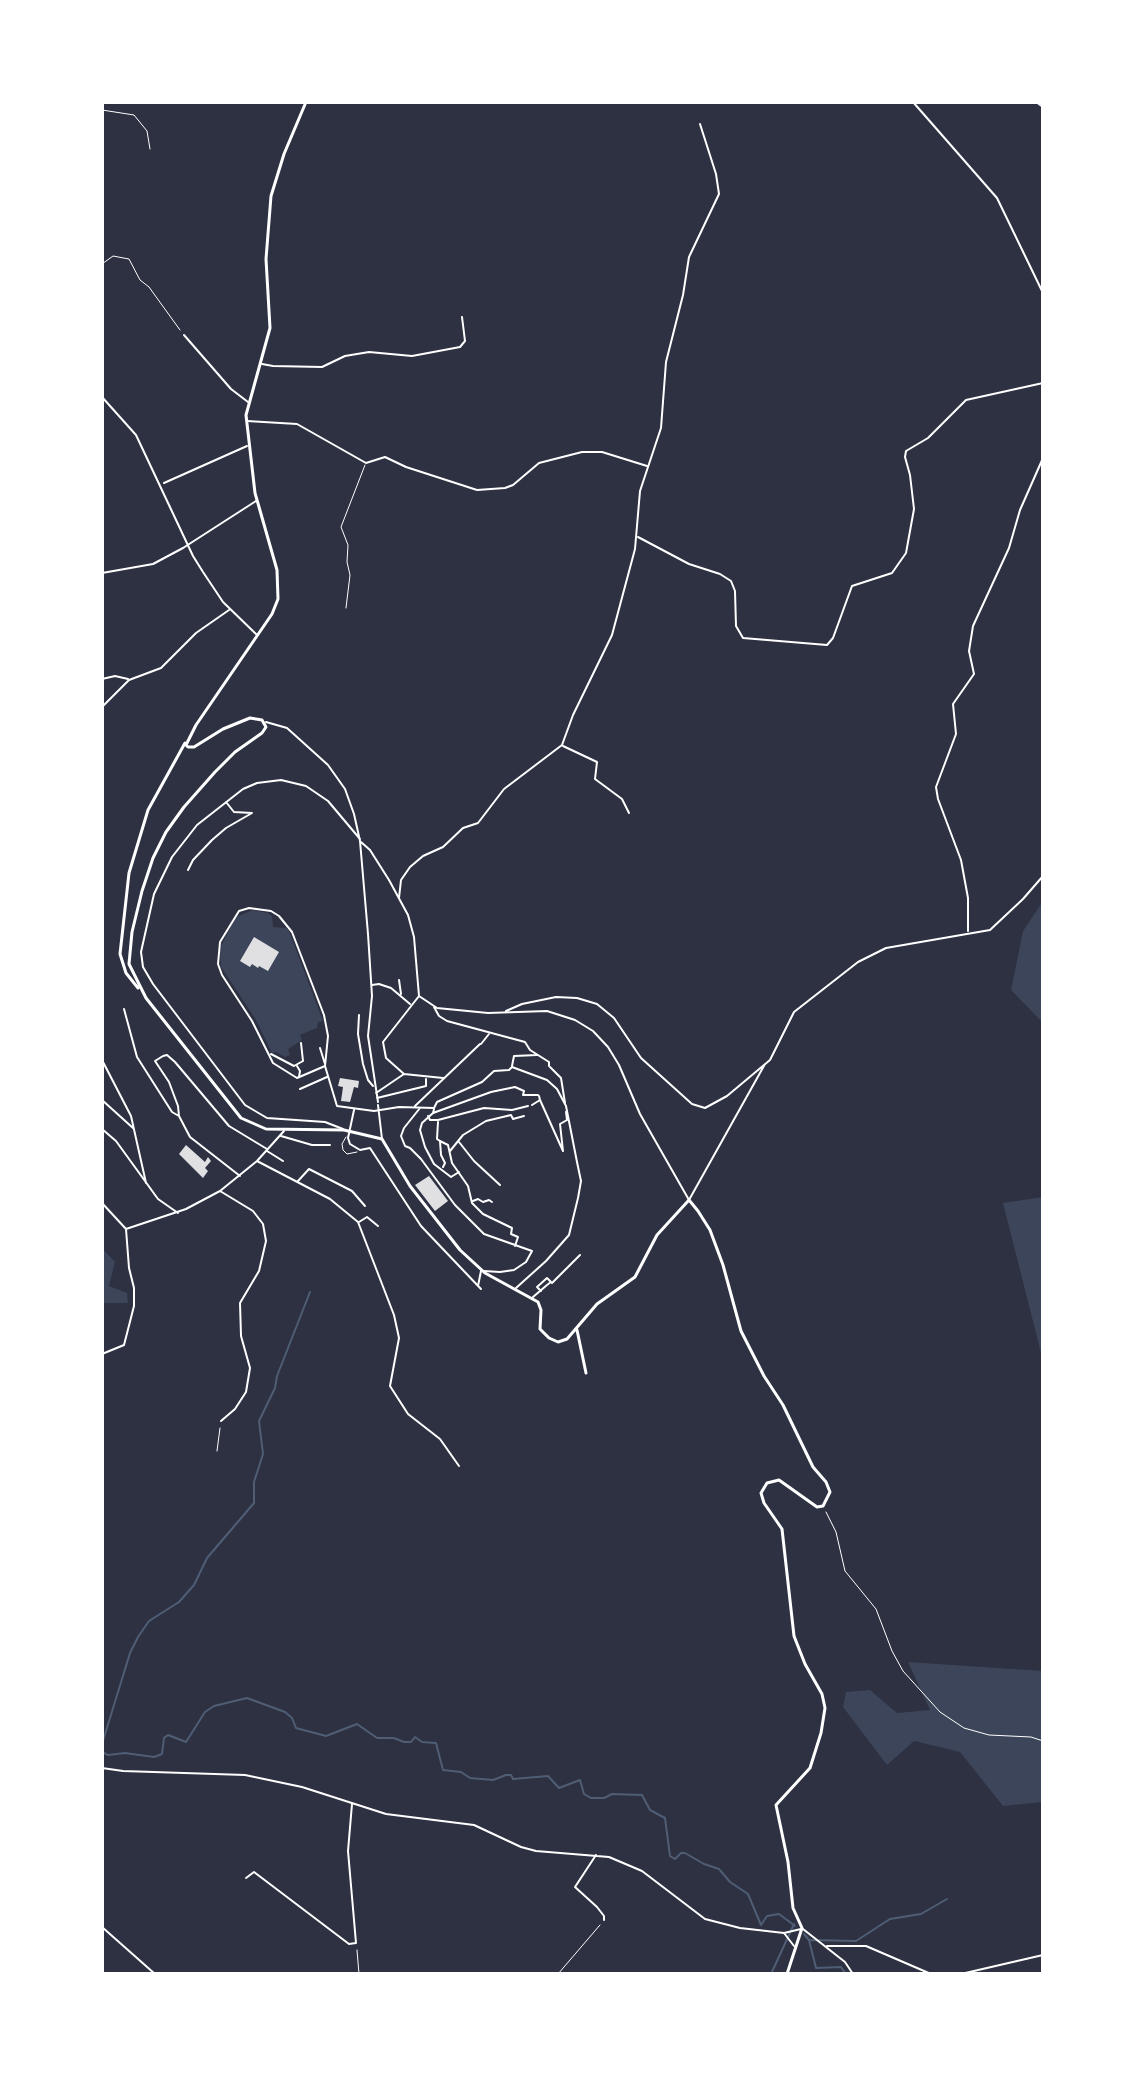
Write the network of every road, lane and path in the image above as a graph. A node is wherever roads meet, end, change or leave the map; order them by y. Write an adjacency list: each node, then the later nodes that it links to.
1 (306, 102): 12 (street)
2 (913, 102): 9 (street)
3 (1036, 102): 4 (street)
4 (1043, 107)
5 (102, 110): 7 (path)
6 (700, 124): 20 (street)
7 (150, 149)
8 (102, 264): 11 (path)
9 (1043, 293)
10 (462, 317): 12 (street)
11 (184, 335): 15 (street)
12 (260, 363): 15 (street)
13 (1043, 383): 23 (street)
14 (102, 397): 26 (street)
15 (248, 402): 16 (street)
16 (246, 421): 17 (street); 19 (street)
17 (248, 445): 21 (street); 22 (street)
18 (1043, 458): 40 (street)
19 (366, 463): 20 (street); 25 (lane)
20 (647, 466): 23 (street)
21 (164, 483)
22 (256, 501): 24 (street); 27 (street)
23 (636, 536): 33 (street)
24 (102, 573)
25 (346, 608)
26 (230, 609): 27 (street); 29 (street)
27 (257, 635): 32 (street)
28 (102, 679): 29 (street)
29 (129, 680): 30 (street)
30 (102, 707)
31 (264, 722): 32 (street); 36 (street); 43 (street)
32 (187, 740): 43 (street)
33 (562, 745): 35 (street); 39 (street)
34 (225, 801): 36 (street); 37 (street); 93 (street)
35 (629, 813)
36 (360, 840): 39 (street); 42 (street)
37 (188, 870)
38 (1043, 876): 40 (street)
39 (399, 898): 45 (street)
40 (968, 933): 57 (street)
41 (399, 980): 44 (street)
42 (371, 985): 44 (street); 66 (street)
43 (142, 992): 90 (street)
44 (401, 994): 46 (street)
45 (419, 996): 46 (street); 47 (street)
46 (411, 1005): 61 (street)
47 (434, 1007): 49 (street); 51 (street)
48 (124, 1009): 86 (street)
49 (506, 1011): 57 (street); 112 (street)
50 (359, 1015): 66 (street)
51 (490, 1033): 55 (street); 65 (street)
52 (301, 1043): 58 (street)
53 (320, 1048): 59 (street)
54 (269, 1054): 58 (street); 59 (street); 63 (street)
55 (538, 1054): 60 (street); 75 (street)
56 (102, 1060): 92 (street)
57 (766, 1063): 112 (street)
58 (296, 1065): 63 (street)
59 (325, 1065): 63 (street); 64 (street)
60 (512, 1067): 75 (street); 78 (street)
61 (404, 1074): 62 (street); 70 (street)
62 (426, 1076): 65 (street); 67 (street)
63 (299, 1077)
64 (328, 1077): 68 (street); 79 (street)
65 (444, 1078): 69 (street)
66 (373, 1086): 70 (street)
67 (426, 1086): 69 (street); 73 (street)
68 (300, 1089)
69 (433, 1092): 76 (street)
70 (375, 1094): 73 (street)
71 (102, 1100): 92 (street)
72 (540, 1100): 74 (street); 80 (street); 82 (street)
73 (377, 1102): 81 (street)
74 (464, 1102): 83 (street); 84 (street)
75 (566, 1106): 82 (street)
76 (414, 1107): 77 (street); 81 (street)
77 (421, 1107): 78 (street); 121 (street)
78 (434, 1108): 84 (street)
79 (354, 1109): 81 (street); 94 (street)
80 (512, 1110): 83 (street); 85 (street)
81 (380, 1111): 96 (street)
82 (567, 1111): 124 (street)
83 (467, 1112): 89 (street)
84 (433, 1113): 87 (street)
85 (511, 1115): 88 (street); 98 (street)
86 (179, 1116): 100 (street); 107 (street)
87 (428, 1116): 89 (street); 105 (street)
88 (524, 1116)
89 (438, 1120): 97 (street)
90 (286, 1128): 93 (street); 95 (street)
91 (102, 1129): 109 (street)
92 (134, 1129): 109 (street)
93 (344, 1130): 94 (street)
94 (349, 1133): 96 (street); 101 (street); 101 (lane)
95 (280, 1136): 99 (street); 100 (street)
96 (382, 1139): 123 (street)
97 (440, 1141): 102 (street); 105 (street)
98 (458, 1141): 102 (street); 110 (street)
99 (330, 1145)
100 (266, 1150): 103 (street); 104 (street)
101 (360, 1150): 123 (street)
102 (450, 1151): 106 (street)
103 (257, 1161): 107 (street); 108 (street)
104 (283, 1161)
105 (442, 1168): 106 (street)
106 (459, 1172): 113 (street)
107 (240, 1176): 111 (street)
108 (298, 1182): 116 (street); 118 (street)
109 (146, 1183): 117 (street)
110 (500, 1185)
111 (220, 1191): 117 (street); 129 (street)
112 (689, 1200): 126 (street); 132 (street)
113 (472, 1201): 114 (street); 121 (street)
114 (492, 1202)
115 (102, 1203): 120 (street)
116 (365, 1206)
117 (178, 1213): 120 (street)
118 (358, 1222): 119 (street); 131 (street)
119 (378, 1226)
120 (126, 1229): 127 (street)
121 (515, 1246): 123 (street)
122 (580, 1255): 125 (street)
123 (480, 1269): 124 (street)
124 (516, 1288): 125 (street)
125 (532, 1298): 126 (street)
126 (576, 1328): 128 (street)
127 (102, 1354)
128 (586, 1373)
129 (221, 1421): 130 (path)
130 (217, 1451)
131 (459, 1466)
132 (823, 1506): 133 (path); 140 (street)
133 (1043, 1741)
134 (102, 1768): 135 (street)
135 (353, 1803): 136 (street); 142 (street)
136 (596, 1854): 138 (street); 141 (street)
137 (246, 1878): 142 (street)
138 (604, 1920): 148 (path)
139 (102, 1927): 146 (street)
140 (802, 1928): 141 (street); 143 (street); 144 (street)
141 (784, 1933): 143 (street)
142 (356, 1943): 147 (path)
143 (794, 1946): 149 (street)
144 (827, 1946): 150 (street); 151 (street)
145 (1043, 1955): 152 (street)
146 (155, 1974)
147 (359, 1974)
148 (558, 1974)
149 (787, 1974)
150 (853, 1974)
151 (931, 1974)
152 (961, 1974)

